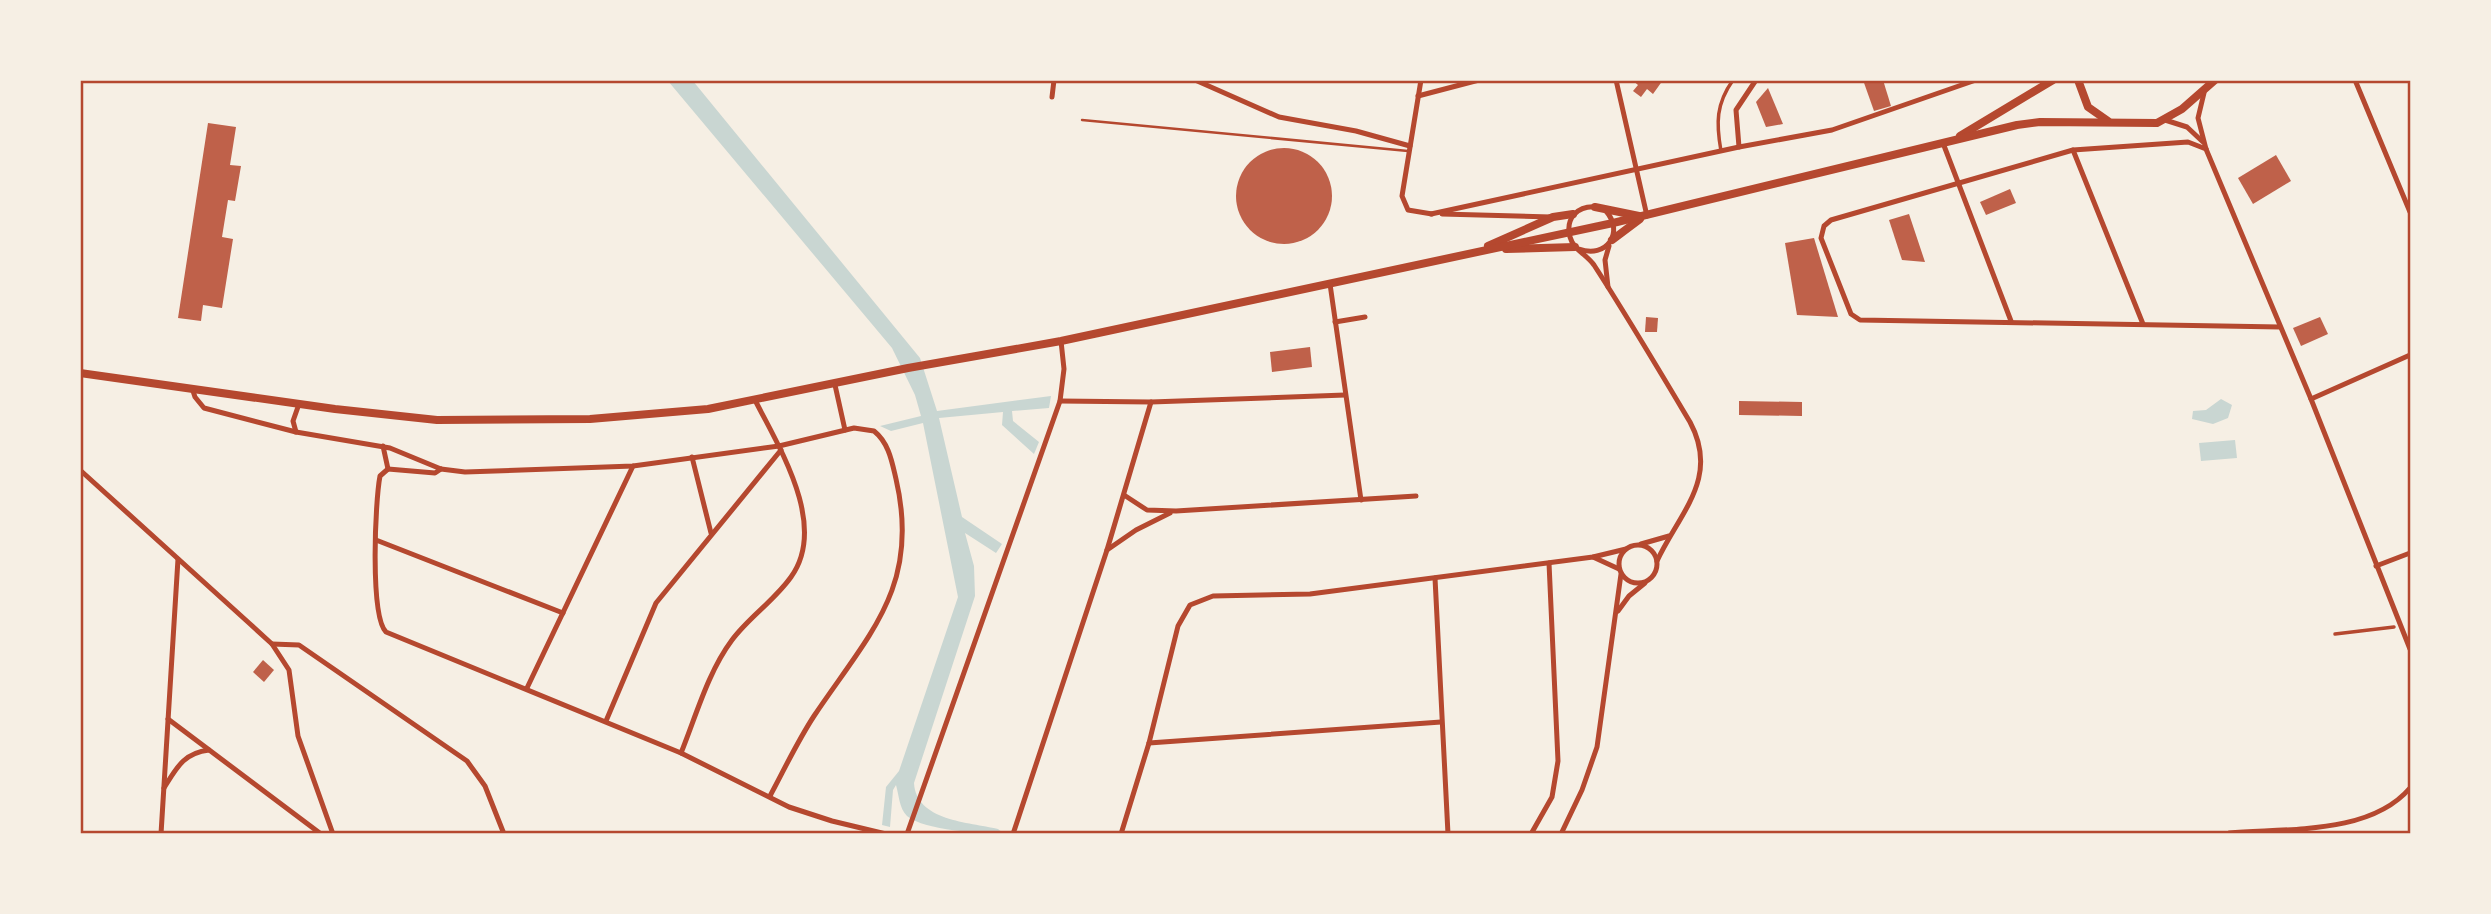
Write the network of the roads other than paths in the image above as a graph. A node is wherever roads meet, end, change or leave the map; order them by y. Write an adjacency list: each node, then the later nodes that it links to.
1 (1054, 80): 16 (street)
2 (1195, 80): 23 (street)
3 (1421, 80): 15 (street)
4 (1479, 80): 15 (street)
5 (1616, 80): 27 (street)
6 (1733, 80): 26 (street)
7 (1756, 80): 22 (street)
8 (1976, 80): 22 (street)
9 (2053, 80): 20 (main road)
10 (2078, 80): 19 (main road)
11 (2209, 80): 14 (main road)
12 (2215, 80): 14 (main road)
13 (2356, 82): 30 (street)
14 (2204, 91): 18 (main road); 21 (street)
15 (1418, 96): 23 (street)
16 (1052, 97)
17 (1082, 120): 23 (lane)
18 (2165, 120): 19 (main road); 21 (street)
19 (2120, 123): 20 (main road)
20 (1947, 142): 29 (street); 35 (main road)
21 (2203, 142): 24 (street)
22 (1739, 147): 26 (street)
23 (1409, 149): 33 (street)
24 (2206, 149): 25 (street); 48 (street)
25 (2073, 150): 29 (street); 47 (street)
26 (1721, 151): 27 (street)
27 (1636, 169): 33 (street); 35 (street)
28 (2410, 183): 30 (street)
29 (1958, 185): 45 (street); 45 (street)
30 (2401, 186): 32 (street)
31 (1595, 207): 34 (street); 35 (main road); 37 (street)
32 (2410, 212)
33 (1432, 214): 36 (street)
34 (1573, 214): 36 (main road); 38 (street)
35 (1644, 216): 37 (main road); 39 (main road)
36 (1553, 217): 41 (main road)
37 (1613, 223): 38 (main road); 39 (street)
38 (1569, 231): 40 (street); 41 (main road)
39 (1611, 242): 40 (street); 43 (street)
40 (1577, 248): 41 (main road); 43 (street)
41 (1472, 253): 42 (main road)
42 (1330, 284): 46 (street); 49 (main road)
43 (1610, 294): 74 (street)
44 (1365, 317): 46 (street)
45 (2011, 321): 47 (street)
46 (1335, 322): 54 (street)
47 (2143, 324): 48 (street)
48 (2280, 327): 55 (street)
49 (1061, 341): 52 (main road); 56 (street)
50 (2410, 355): 55 (street)
51 (80, 373): 53 (main road)
52 (835, 385): 57 (main road); 60 (street)
53 (192, 388): 59 (main road); 61 (street)
54 (1345, 395): 58 (street); 71 (street)
55 (2311, 399): 84 (street)
56 (1060, 401): 58 (street); 110 (street)
57 (755, 402): 59 (main road); 63 (street)
58 (1152, 402): 69 (street)
59 (299, 404): 61 (street)
60 (845, 430): 63 (street); 103 (street)
61 (296, 432): 62 (street)
62 (383, 446): 66 (street); 67 (street)
63 (780, 448): 64 (street); 73 (street); 100 (street)
64 (692, 457): 65 (street); 73 (street)
65 (633, 466): 67 (street); 88 (street)
66 (388, 469): 67 (street); 75 (street)
67 (441, 469)
68 (80, 470): 81 (street)
69 (1124, 495): 72 (street); 78 (street)
70 (1416, 496): 71 (street)
71 (1361, 500): 72 (street)
72 (1176, 511): 78 (street)
73 (711, 533): 96 (street)
74 (1669, 536): 76 (street); 82 (street)
75 (376, 541): 88 (street); 94 (street)
76 (1638, 545): 77 (street); 82 (street)
77 (1626, 549): 80 (street); 85 (street)
78 (1107, 550): 111 (street)
79 (2410, 553): 84 (street)
80 (1593, 557): 83 (street); 85 (street)
81 (178, 559): 92 (street); 95 (street)
82 (1657, 561): 87 (street)
83 (1549, 563): 86 (street); 114 (street)
84 (2376, 566): 93 (street)
85 (1620, 571): 87 (street); 89 (street)
86 (1435, 578): 97 (street); 98 (street)
87 (1649, 580): 89 (street)
88 (564, 613): 94 (street)
89 (1616, 614): 115 (street)
90 (2394, 627): 91 (street)
91 (2335, 634)
92 (272, 644): 107 (street); 108 (street)
93 (2410, 649)
94 (527, 688): 96 (street)
95 (168, 719): 99 (street); 102 (street)
96 (606, 721): 100 (street)
97 (1441, 722): 98 (street); 113 (street)
98 (1149, 743): 112 (street)
99 (209, 750): 102 (street); 106 (street)
100 (681, 753): 103 (street)
101 (2410, 788): 104 (street)
102 (164, 789): 105 (street)
103 (770, 796): 109 (street)
104 (2229, 833)
105 (161, 834)
106 (321, 834)
107 (332, 834)
108 (503, 834)
109 (886, 834)
110 (907, 834)
111 (1013, 834)
112 (1121, 834)
113 (1448, 834)
114 (1531, 834)
115 (1561, 834)

